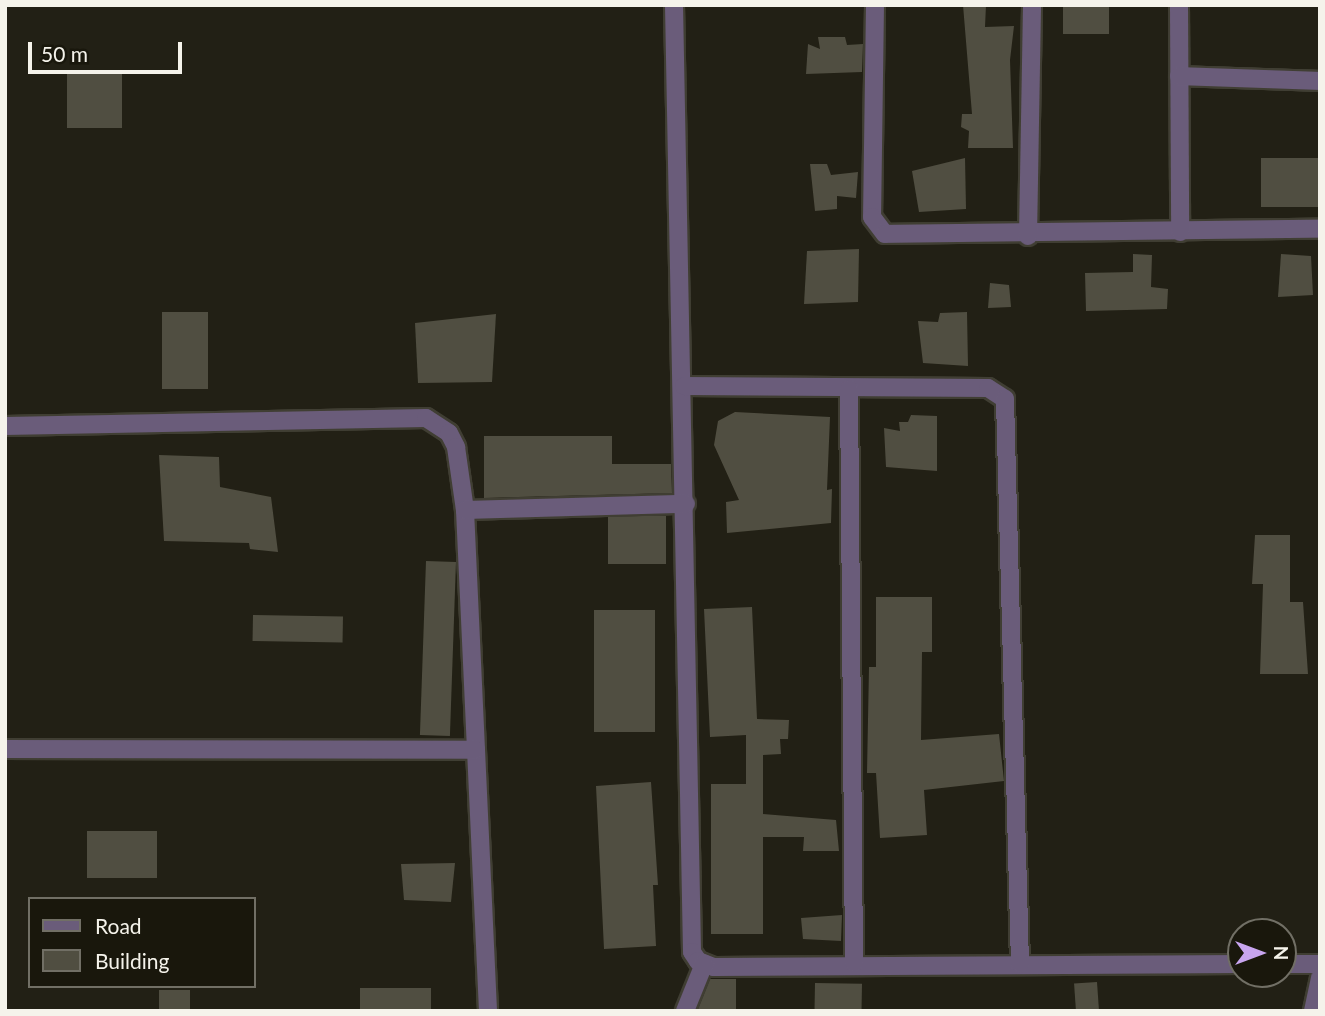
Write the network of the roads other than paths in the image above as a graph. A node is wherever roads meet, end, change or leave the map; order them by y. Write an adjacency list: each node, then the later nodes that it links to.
1 (674, 5): 10 (street)
2 (875, 5): 9 (street)
3 (1032, 5): 9 (street)
4 (1179, 5): 5 (street)
5 (1179, 76): 6 (street); 8 (street)
6 (1320, 81)
7 (1320, 229): 8 (street)
8 (1180, 232): 9 (street)
9 (1028, 236)
10 (684, 386): 11 (street); 13 (street)
11 (849, 389): 17 (street); 19 (street)
12 (5, 426): 14 (street)
13 (686, 504): 14 (street); 18 (street)
14 (465, 510): 16 (street)
15 (5, 749): 16 (street)
16 (477, 750): 24 (street)
17 (854, 963): 18 (street); 19 (street)
18 (704, 964): 25 (street)
19 (1020, 964): 20 (street)
20 (1227, 964)
21 (1297, 964): 22 (street)
22 (1320, 964)
23 (1318, 985): 26 (street)
24 (488, 1011)
25 (685, 1011)
26 (1313, 1011)

